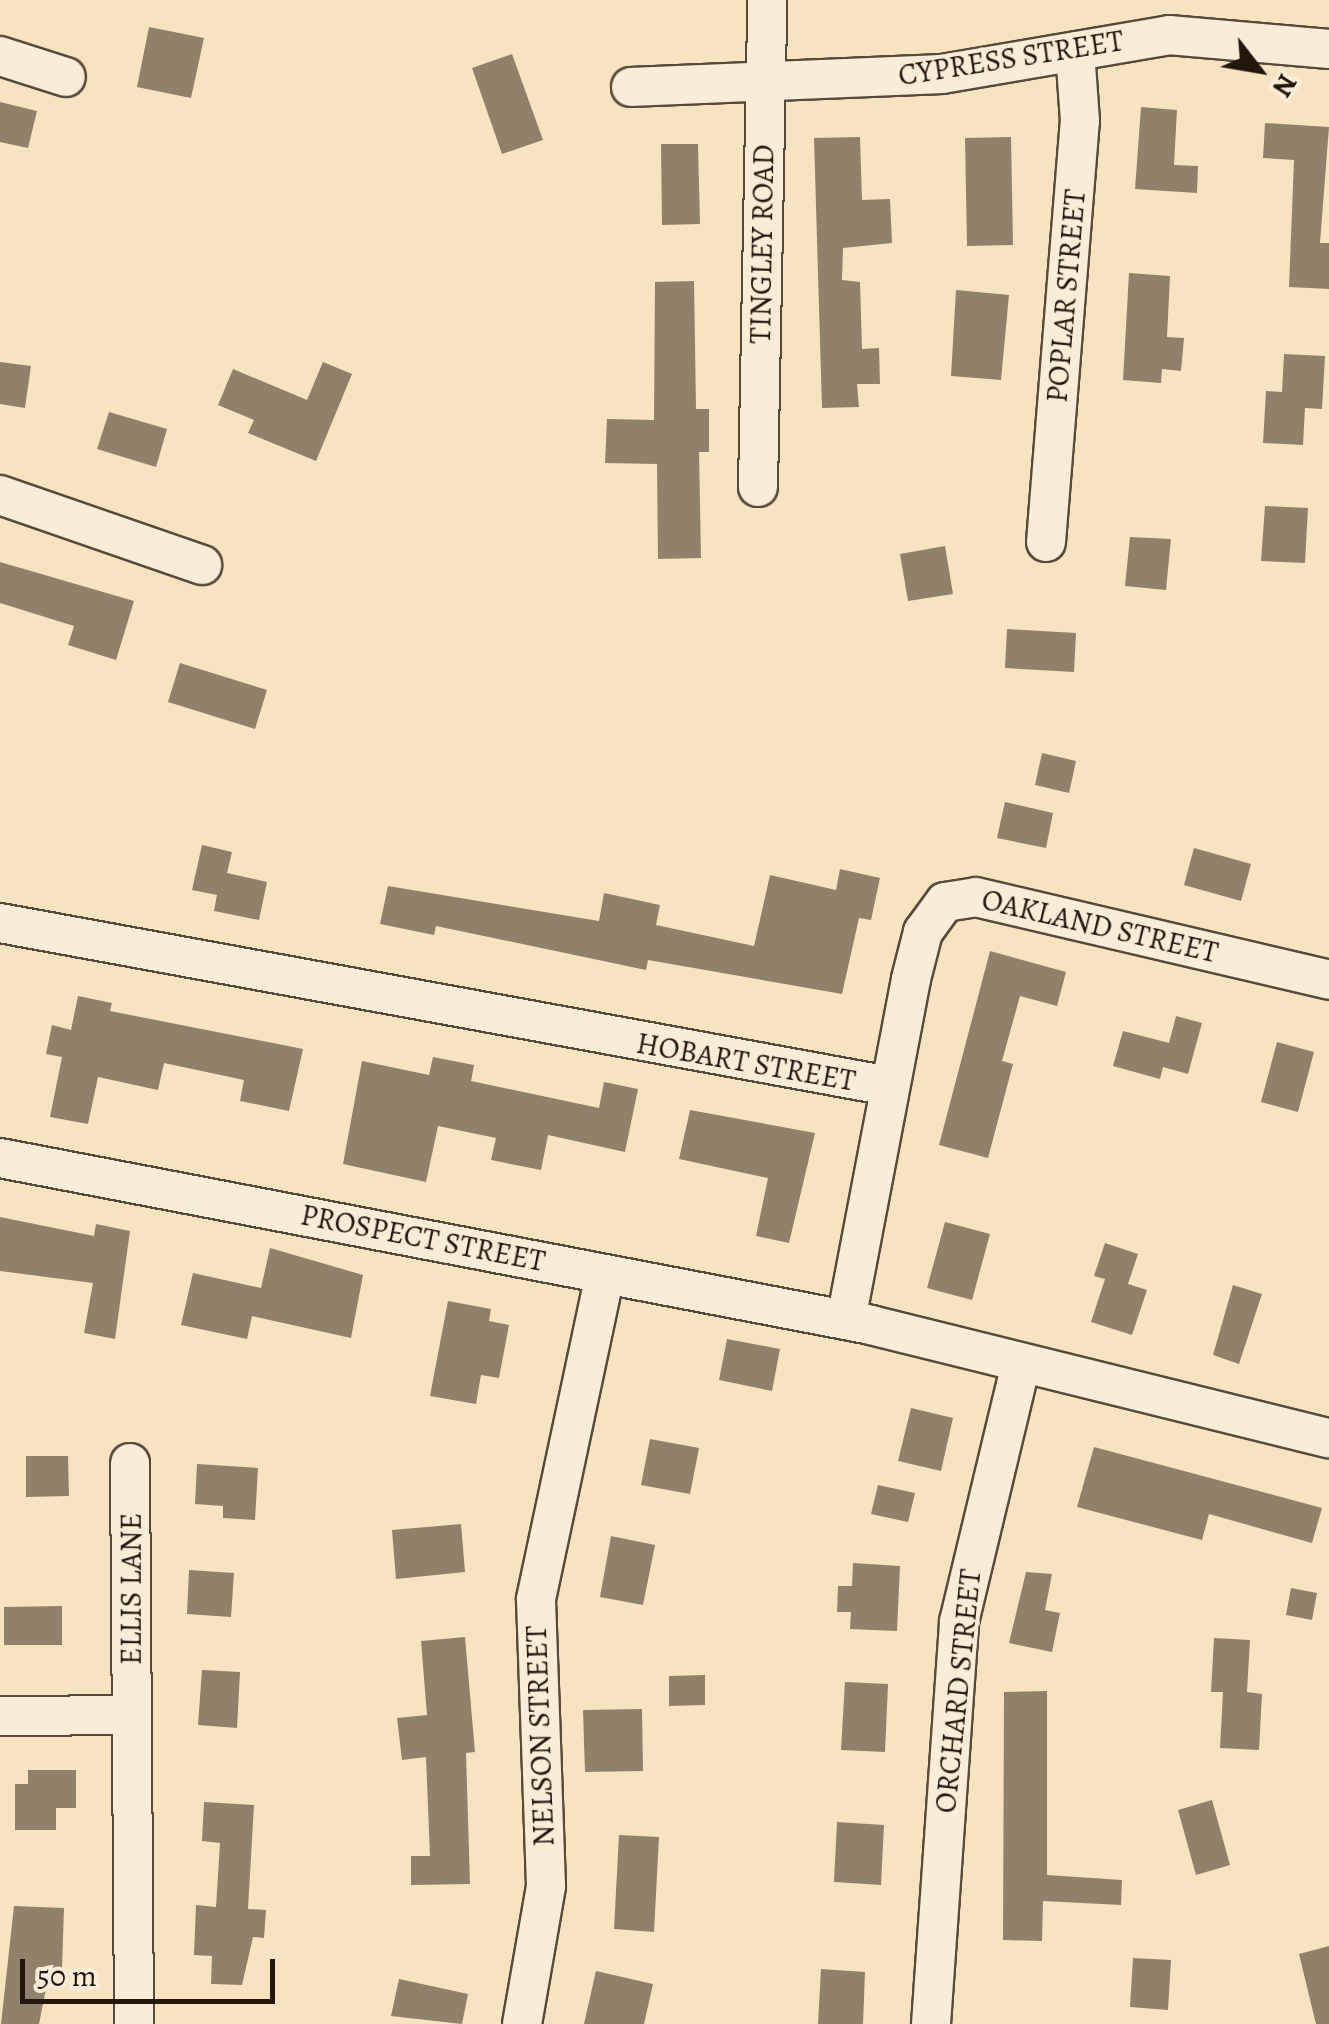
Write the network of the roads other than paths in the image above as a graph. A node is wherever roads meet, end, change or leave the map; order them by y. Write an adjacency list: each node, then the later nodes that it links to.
1 (767, 0): 6 (street, TINGLEY ROAD)
2 (1329, 48): 3 (street, CYPRESS STREET)
3 (1075, 51): 6 (street, CYPRESS STREET); 10 (street, POPLAR STREET)
4 (0, 56): 5 (street)
5 (66, 78)
6 (765, 82): 7 (street, CYPRESS STREET); 8 (street, TINGLEY ROAD)
7 (632, 87)
8 (758, 488)
9 (0, 495): 11 (street)
10 (1046, 542)
11 (202, 565)
12 (0, 923): 14 (street, HOBART STREET)
13 (1329, 980): 14 (street, OAKLAND STREET)
14 (889, 1086): 17 (street, HOBART STREET)
15 (0, 1158): 16 (street, PROSPECT STREET)
16 (605, 1274): 17 (street, PROSPECT STREET); 24 (street, NELSON STREET)
17 (846, 1320): 18 (street)
18 (1021, 1364): 19 (street); 25 (street, ORCHARD STREET)
19 (1329, 1438)
20 (130, 1463): 21 (street, ELLIS LANE)
21 (132, 1715): 22 (street); 23 (street, ELLIS LANE)
22 (0, 1716)
23 (134, 2024)
24 (522, 2024)
25 (931, 2024)

